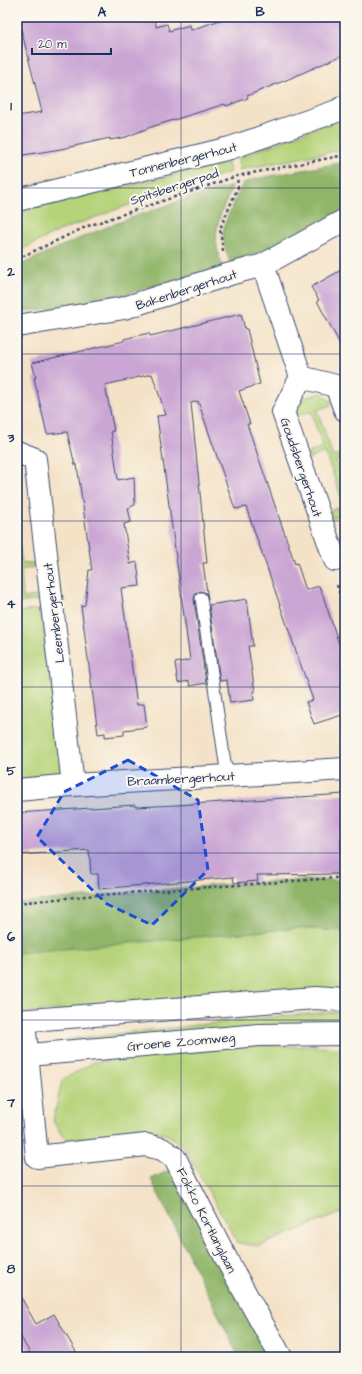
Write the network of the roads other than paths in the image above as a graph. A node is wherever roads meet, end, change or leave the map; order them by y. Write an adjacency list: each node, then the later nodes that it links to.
1 (345, 106): 2 (street, Tonnenbergerhout)
2 (17, 200)
3 (345, 220): 4 (street, Bakenbergerhout)
4 (263, 265): 5 (street, Bakenbergerhout); 6 (street)
5 (17, 326)
6 (301, 377): 7 (street); 9 (street, Goudsbergerhout)
7 (345, 410)
8 (17, 452): 13 (street, Leembergerhout)
9 (335, 560)
10 (200, 598): 12 (lane)
11 (345, 769): 12 (street, Braambergerhout)
12 (227, 776): 13 (street, Braambergerhout)
13 (73, 785): 14 (street, Braambergerhout)
14 (17, 790)
15 (345, 1000): 16 (street)
16 (21, 1021): 18 (street, Fokko Kortlanglaan)
17 (345, 1034): 18 (street, Groene Zoomweg)
18 (22, 1056): 19 (street, Fokko Kortlanglaan)
19 (281, 1357)

